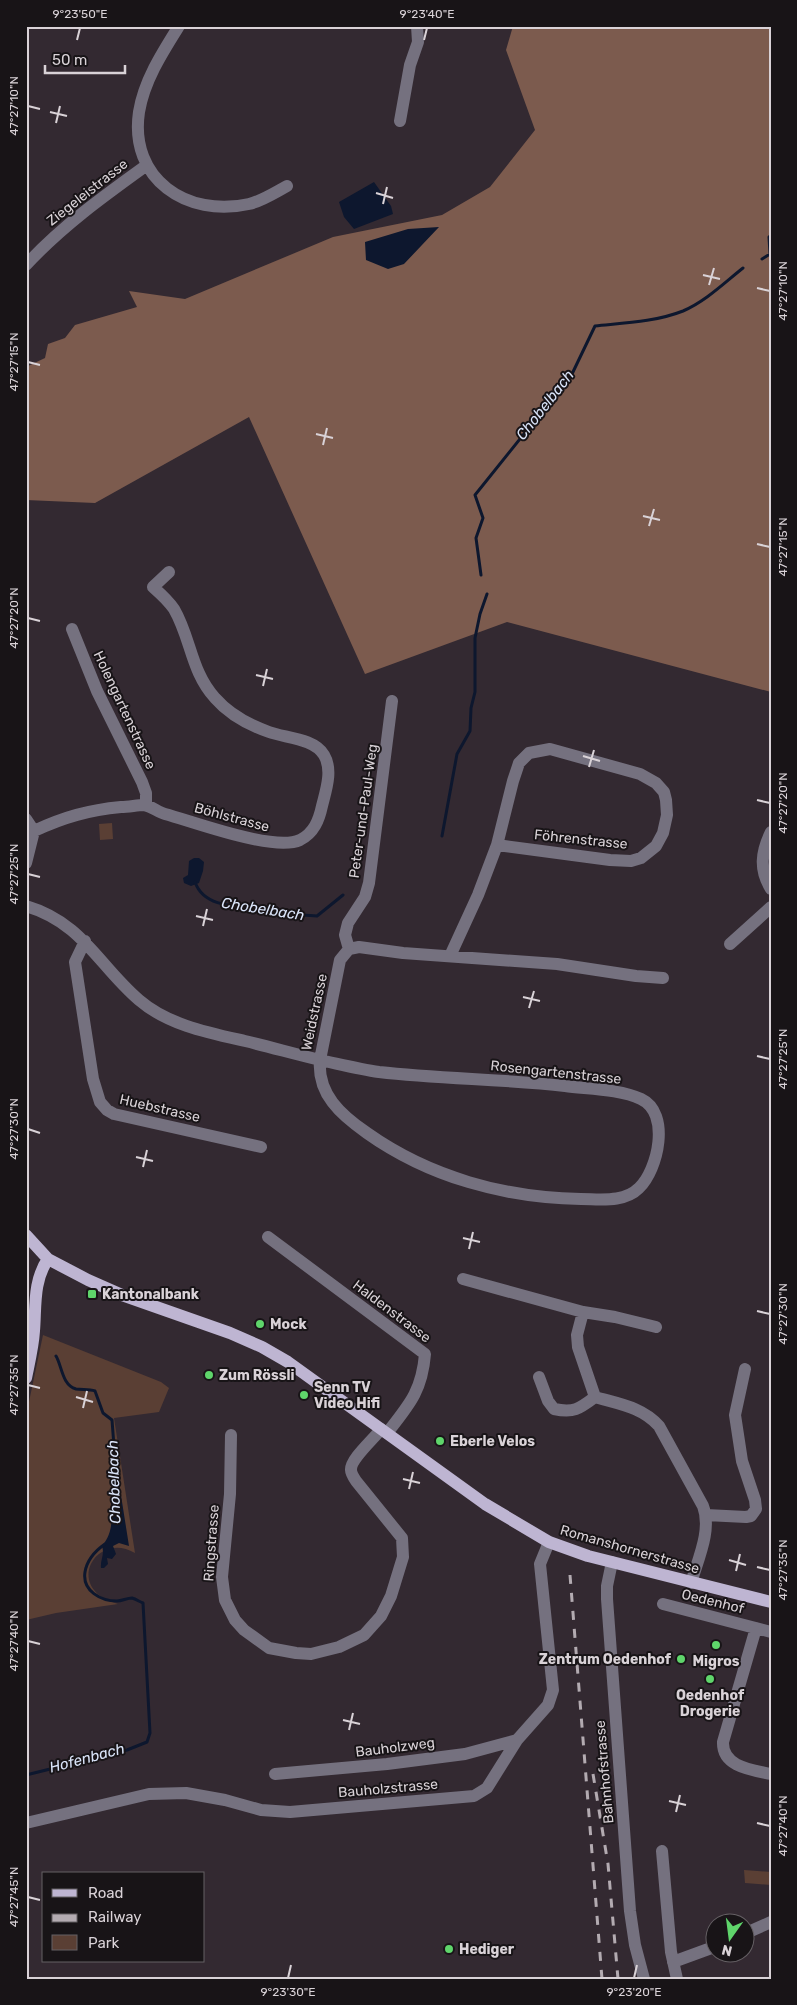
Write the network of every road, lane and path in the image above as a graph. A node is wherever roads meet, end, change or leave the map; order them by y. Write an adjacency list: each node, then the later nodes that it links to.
1 (179, 26): 4 (street, Ziegeleistrasse)
2 (417, 26): 3 (street)
3 (400, 121)
4 (147, 165): 5 (street, Ziegeleistrasse); 6 (street, Ziegeleistrasse)
5 (286, 186)
6 (26, 265)
7 (169, 572): 10 (street, Böhlstrasse)
8 (72, 629): 10 (street, Holengartenstrasse)
9 (392, 701): 21 (street, Peter-und-Paul-Weg)
10 (146, 805): 12 (street, Böhlstrasse)
11 (26, 820): 12 (street)
12 (34, 831): 15 (street)
13 (771, 832): 16 (street)
14 (497, 845): 14 (street, Föhrenstrasse); 22 (street, Föhrenstrasse)
15 (26, 863)
16 (771, 889)
17 (26, 906): 19 (street, Weidstrasse)
18 (771, 907): 20 (street)
19 (85, 941): 24 (street, Weidstrasse); 25 (street, Huebstrasse)
20 (730, 944)
21 (349, 949): 22 (street); 24 (street, Weidstrasse)
22 (450, 956): 23 (street)
23 (663, 978)
24 (320, 1060): 24 (street, Rosengartenstrasse)
25 (261, 1147)
26 (26, 1235): 28 (main road, Romanshornerstrasse)
27 (268, 1237): 36 (street, Haldenstrasse)
28 (48, 1259): 34 (main road); 36 (main road, Romanshornerstrasse)
29 (463, 1279): 30 (street)
30 (583, 1312): 31 (street); 35 (street)
31 (656, 1327)
32 (745, 1368): 38 (street)
33 (539, 1377): 35 (street)
34 (26, 1378)
35 (595, 1397): 38 (street)
36 (384, 1431): 37 (street, Ringstrasse); 39 (main road, Romanshornerstrasse)
37 (231, 1436)
38 (706, 1515): 41 (street)
39 (549, 1542): 40 (main road, Romanshornerstrasse); 46 (street, Bauholzstrasse)
40 (612, 1562): 41 (main road, Romanshornerstrasse); 55 (street, Bahnhofstrasse)
41 (691, 1583): 42 (main road, Romanshornerstrasse)
42 (771, 1602)
43 (663, 1604): 44 (street, Oedenhof)
44 (756, 1628): 45 (street, Oedenhof); 48 (street)
45 (771, 1632)
46 (517, 1740): 47 (street, Bauholzweg); 49 (street, Bauholzstrasse)
47 (275, 1774)
48 (771, 1774)
49 (26, 1823)
50 (662, 1851): 54 (street)
51 (771, 1922): 52 (street)
52 (754, 1930)
53 (704, 1951): 54 (street)
54 (673, 1962): 56 (street)
55 (644, 1979)
56 (677, 1979)

